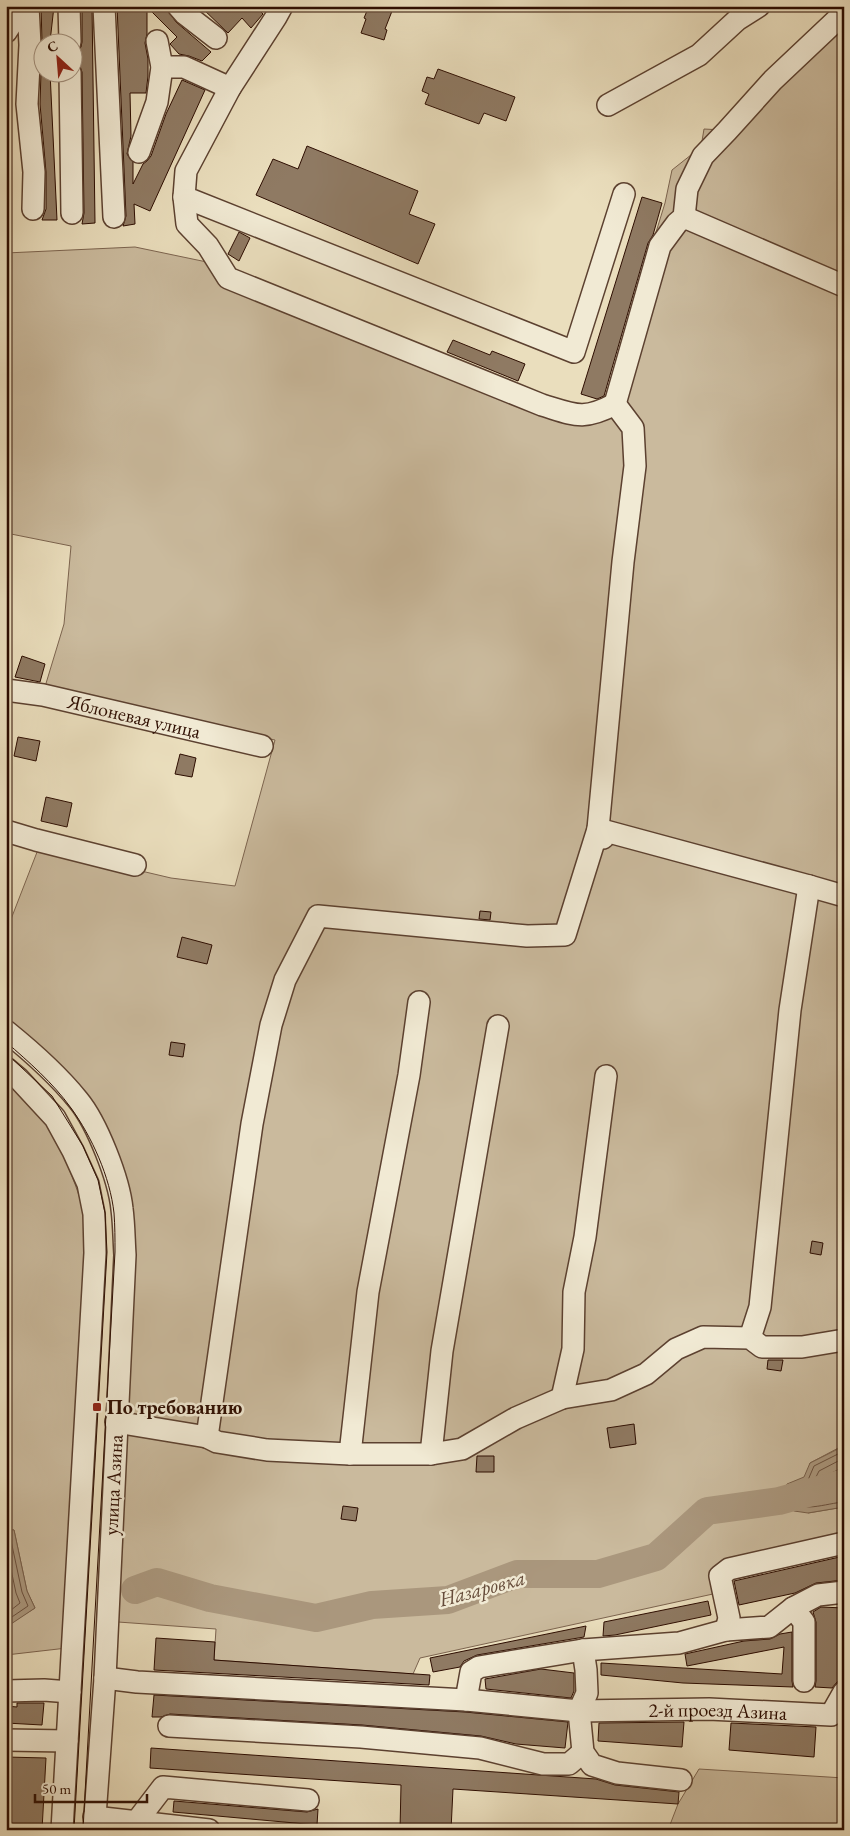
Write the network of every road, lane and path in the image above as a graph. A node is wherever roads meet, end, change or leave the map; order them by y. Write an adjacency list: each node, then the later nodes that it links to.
1 (23, 6): 9 (street)
2 (28, 6): 20 (street)
3 (70, 6): 10 (street)
4 (104, 6): 22 (street)
5 (178, 6): 11 (street)
6 (282, 6): 15 (street)
7 (759, 6): 16 (street)
8 (844, 13): 23 (street)
9 (6, 32)
10 (70, 32)
11 (216, 38)
12 (157, 41): 13 (street)
13 (162, 67): 15 (street); 17 (street)
14 (70, 82): 21 (street)
15 (230, 88): 19 (street)
16 (608, 105)
17 (139, 152)
18 (624, 194): 19 (street)
19 (184, 198): 25 (street)
20 (33, 209)
21 (72, 213)
22 (114, 217)
23 (684, 217): 24 (street); 25 (street)
24 (844, 286)
25 (615, 404): 29 (street)
26 (6, 690): 27 (street, Яблоневая улица)
27 (262, 746)
28 (6, 831): 30 (street)
29 (600, 834): 31 (street); 42 (street)
30 (135, 865)
31 (809, 886): 32 (street); 38 (street)
32 (844, 896)
33 (419, 1002): 43 (street)
34 (498, 1026): 44 (street)
35 (6, 1030): 41 (street, улица Азина)
36 (6, 1068): 53 (street, улица Азина)
37 (606, 1076): 40 (street)
38 (750, 1338): 39 (street); 40 (street)
39 (844, 1340)
40 (562, 1398): 44 (street)
41 (116, 1422): 42 (street); 50 (street, улица Азина)
42 (207, 1437): 43 (street)
43 (350, 1454): 44 (street)
44 (431, 1454)
45 (844, 1543): 48 (street)
46 (844, 1592): 47 (street)
47 (793, 1608): 48 (street); 51 (street)
48 (726, 1630): 49 (street)
49 (583, 1650): 55 (street); 56 (street)
50 (105, 1678): 55 (street); 63 (street, улица Азина)
51 (804, 1681)
52 (6, 1691): 53 (street)
53 (70, 1692): 59 (street, улица Азина)
54 (844, 1692): 56 (street, 2-й проезд Азина)
55 (466, 1700): 56 (street)
56 (579, 1711): 60 (street)
57 (169, 1726): 60 (street)
58 (6, 1740): 59 (street)
59 (67, 1741): 65 (street, улица Азина)
60 (583, 1752): 61 (street)
61 (680, 1780)
62 (308, 1800): 64 (street)
63 (94, 1824): 64 (street)
64 (137, 1825): 66 (street)
65 (62, 1830)
66 (209, 1830)

